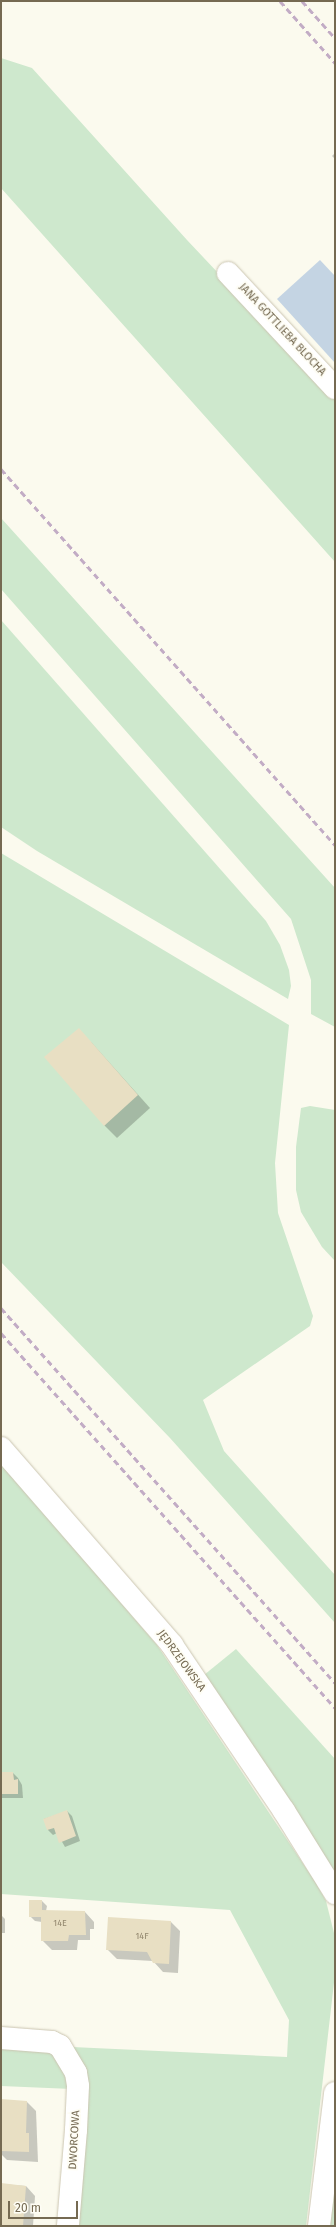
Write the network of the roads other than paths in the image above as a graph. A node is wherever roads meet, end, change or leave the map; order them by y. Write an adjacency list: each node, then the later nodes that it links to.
1 (228, 273): 2 (street, JANA GOTTLIEBA BLOCHA)
2 (335, 388)
3 (1, 1448): 4 (street, JĘDRZEJOWSKA)
4 (335, 1893)
5 (1, 2038): 7 (street, DWORCOWA)
6 (335, 2093): 8 (street)
7 (68, 2226)
8 (319, 2226)

